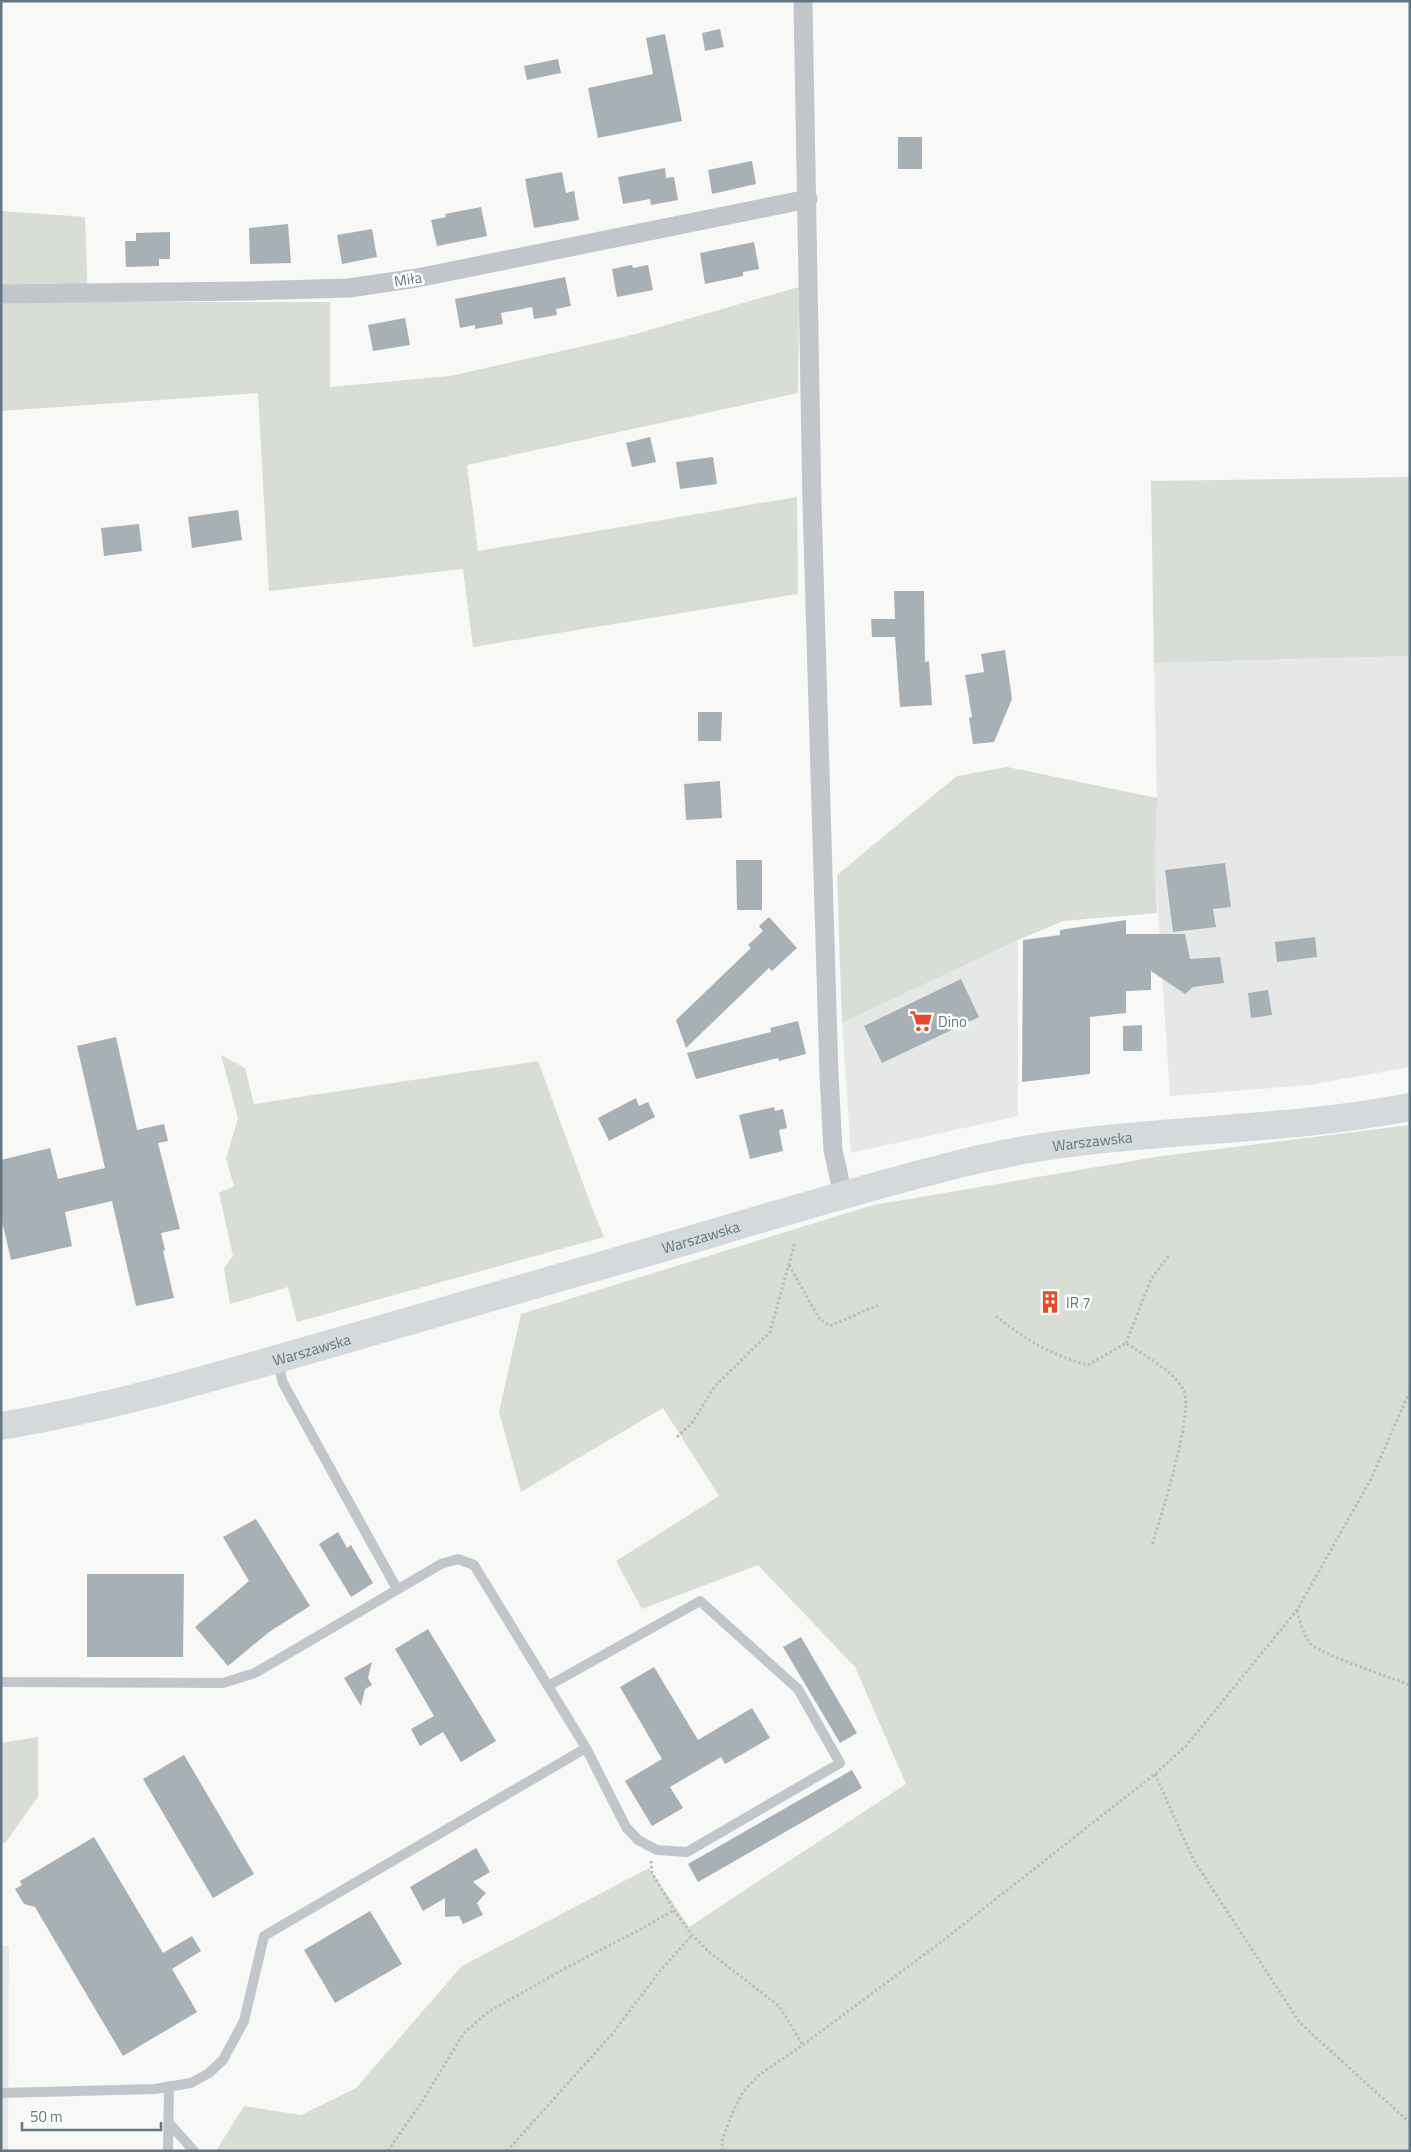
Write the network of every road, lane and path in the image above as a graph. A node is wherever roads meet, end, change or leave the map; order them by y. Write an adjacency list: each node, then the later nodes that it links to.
1 (803, 1): 2 (street)
2 (808, 198): 3 (street, Miła); 5 (street)
3 (1, 294)
4 (1410, 1107): 5 (main road, Warszawska)
5 (843, 1196): 12 (main road, Warszawska)
6 (795, 1242): 8 (path)
7 (1170, 1254): 11 (path)
8 (789, 1264): 9 (path); 17 (path)
9 (878, 1305)
10 (996, 1316): 11 (path)
11 (1126, 1343): 18 (path)
12 (276, 1358): 16 (main road, Warszawska); 19 (lane)
13 (1410, 1391): 14 (path)
14 (1405, 1401): 15 (path); 20 (path)
15 (1410, 1406)
16 (1, 1426)
17 (677, 1437)
18 (1152, 1546)
19 (397, 1590): 21 (lane); 23 (lane)
20 (1297, 1610): 22 (path); 25 (path)
21 (1, 1682)
22 (1410, 1685)
23 (548, 1686): 24 (lane); 26 (lane)
24 (586, 1748): 26 (lane); 30 (lane)
25 (1155, 1774): 29 (path); 33 (path)
26 (657, 1850): 27 (path)
27 (674, 1910): 28 (path); 36 (path)
28 (692, 1936): 29 (path); 37 (path)
29 (803, 2045): 38 (path)
30 (169, 2086): 31 (lane); 32 (lane)
31 (1, 2093)
32 (169, 2123): 34 (lane); 35 (lane)
33 (1410, 2124)
34 (168, 2151)
35 (194, 2151)
36 (388, 2151)
37 (507, 2151)
38 (723, 2151)

